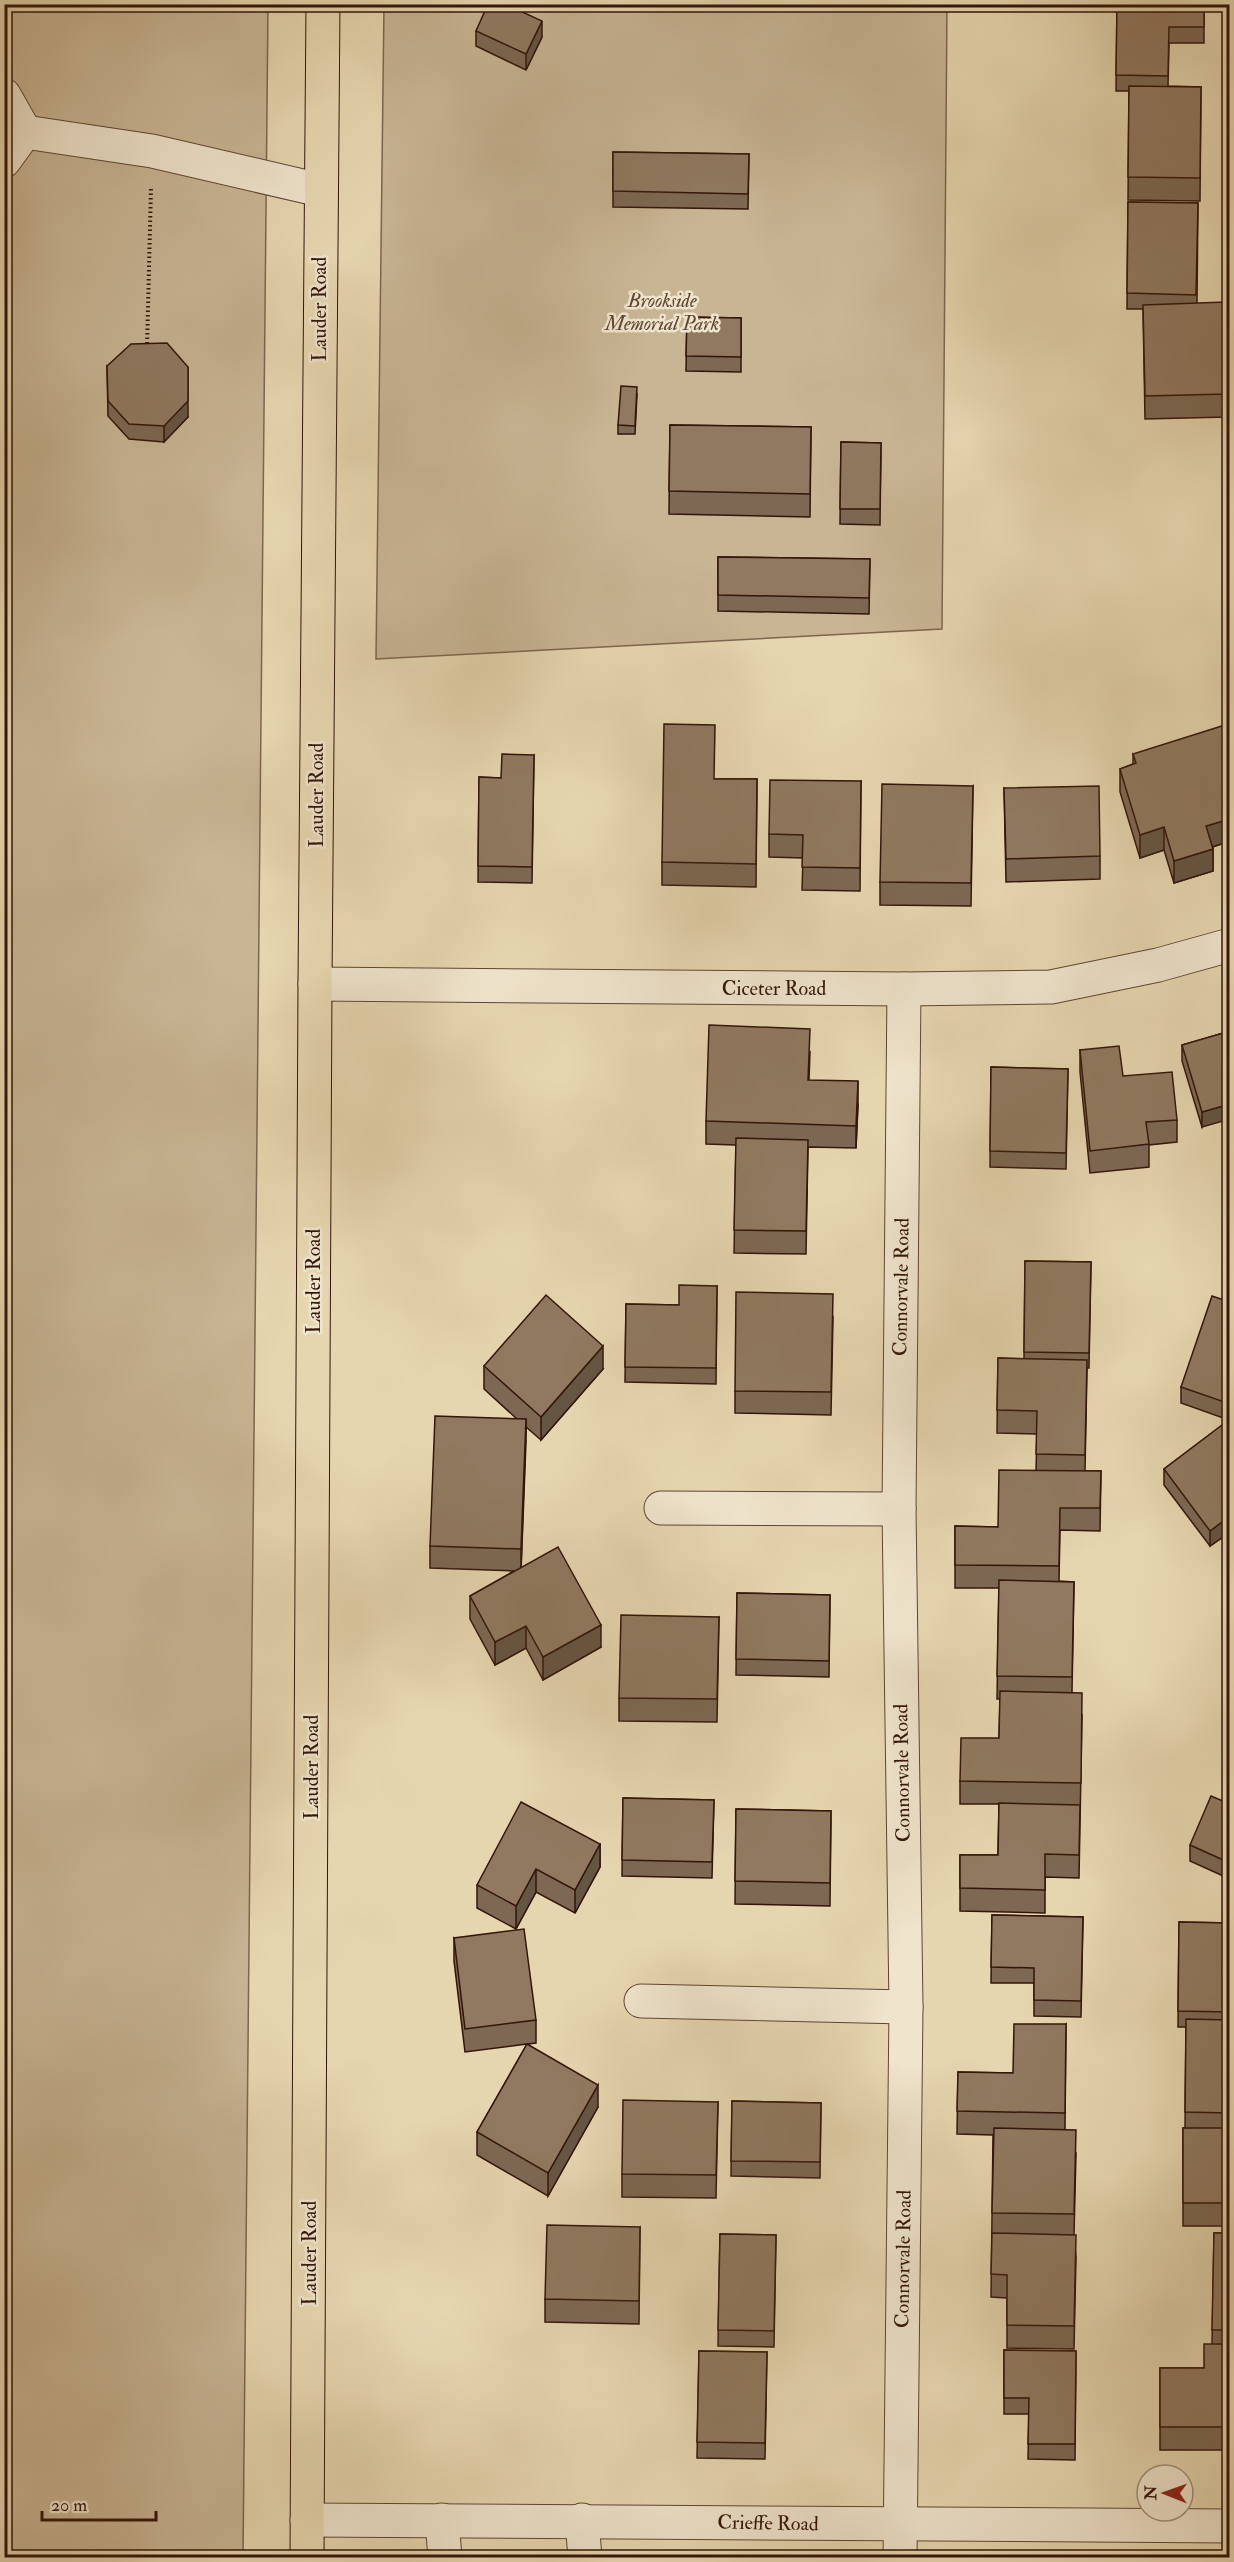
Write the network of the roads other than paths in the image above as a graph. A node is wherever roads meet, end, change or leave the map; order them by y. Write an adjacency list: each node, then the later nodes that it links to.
1 (323, 4): 5 (main road, Lauder Road)
2 (4, 95): 3 (street)
3 (25, 132): 4 (street); 5 (street)
4 (4, 160)
5 (320, 190): 7 (main road, Lauder Road)
6 (1230, 945): 8 (street, Ciceter Road)
7 (315, 984): 8 (street, Ciceter Road); 13 (main road, Lauder Road)
8 (904, 989): 10 (street, Connorvale Road)
9 (661, 1508): 10 (street)
10 (898, 1509): 12 (street, Connorvale Road)
11 (641, 2001): 12 (street)
12 (906, 2007): 16 (street, Connorvale Road)
13 (307, 2520): 14 (street, Crieffe Road); 18 (main road, Lauder Road)
14 (442, 2520): 15 (street, Crieffe Road); 19 (street)
15 (582, 2520): 16 (street, Crieffe Road); 20 (street)
16 (901, 2524): 17 (street, Crieffe Road); 21 (street, Connorvale Road)
17 (1230, 2526)
18 (307, 2558)
19 (445, 2558)
20 (585, 2558)
21 (900, 2558)

